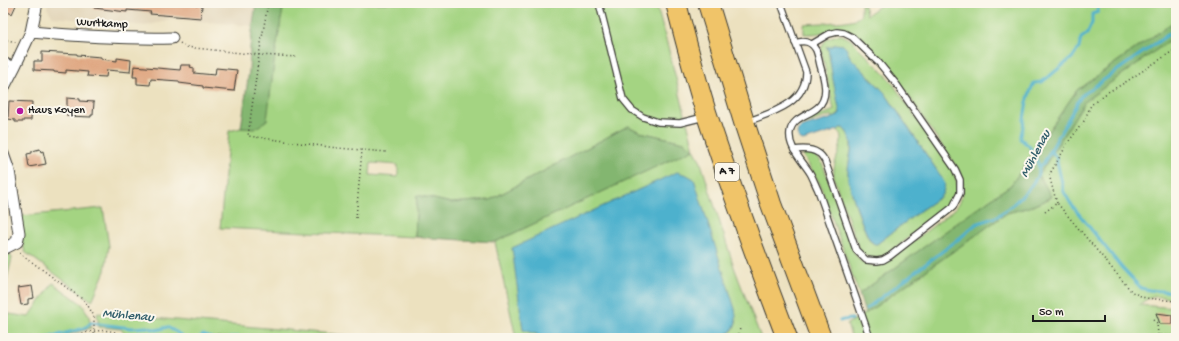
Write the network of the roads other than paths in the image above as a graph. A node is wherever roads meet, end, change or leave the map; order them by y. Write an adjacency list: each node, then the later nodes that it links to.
1 (37, 3): 6 (street)
2 (599, 3): 11 (lane)
3 (676, 3): 11 (highway, A 7)
4 (708, 3): 12 (highway, A 7)
5 (781, 3): 8 (lane)
6 (31, 32): 7 (street, Wurtkamp); 10 (street)
7 (172, 38)
8 (795, 42): 9 (lane); 12 (lane)
9 (812, 44): 13 (lane); 13 (lane)
10 (3, 89)
11 (708, 116): 16 (highway, A 7)
12 (744, 122): 17 (highway, A 7)
13 (794, 150): 18 (lane)
14 (3, 154): 15 (street)
15 (3, 249)
16 (787, 338)
17 (821, 338)
18 (870, 338)

